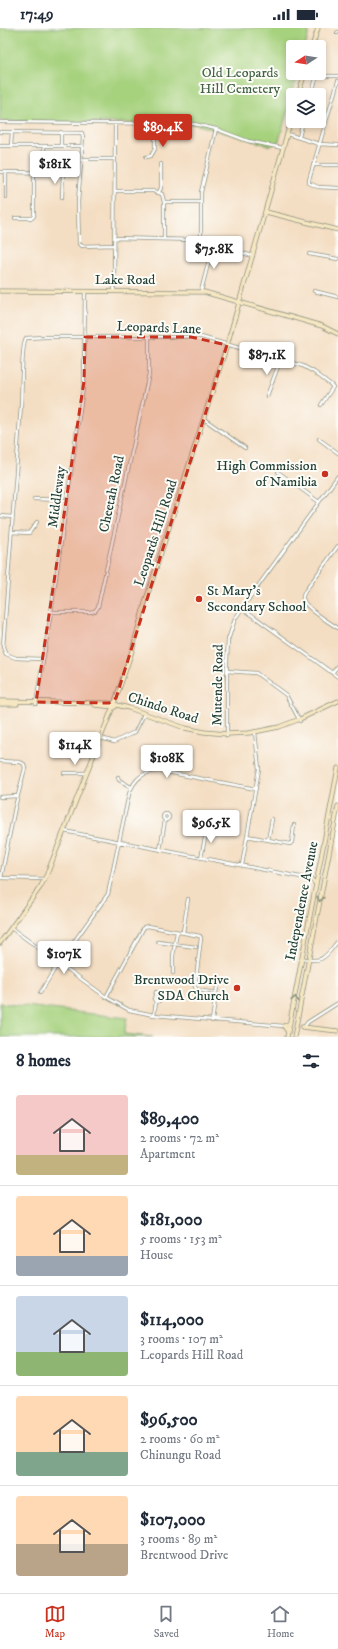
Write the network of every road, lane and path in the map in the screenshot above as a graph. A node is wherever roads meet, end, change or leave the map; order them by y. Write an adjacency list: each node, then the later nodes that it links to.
1 (318, 28): 2 (main road)
2 (314, 40)
3 (338, 76): 5 (street)
4 (338, 82): 17 (street)
5 (313, 88)
6 (0, 122): 7 (street)
7 (115, 123): 8 (street); 27 (street)
8 (155, 125): 11 (street); 25 (street)
9 (289, 128): 15 (main road, Leopards Hill Road)
10 (301, 128): 16 (street)
11 (216, 129): 24 (street); 43 (street)
12 (0, 132): 13 (street)
13 (12, 132): 14 (street); 20 (street)
14 (61, 132): 22 (street); 23 (street)
15 (287, 134): 16 (street); 24 (main road, Leopards Hill Road)
16 (299, 137): 17 (street)
17 (319, 144): 18 (street); 29 (street)
18 (338, 145)
19 (0, 146): 20 (street)
20 (11, 146): 21 (street)
21 (44, 146): 22 (street); 34 (street)
22 (61, 146): 23 (street)
23 (82, 146): 26 (street)
24 (283, 148): 44 (main road, Leopards Hill Road)
25 (146, 157)
26 (81, 159): 27 (street); 36 (street)
27 (115, 159): 38 (street)
28 (161, 164): 39 (street)
29 (312, 165): 30 (street); 37 (street)
30 (338, 165)
31 (0, 172): 32 (street)
32 (6, 172): 33 (street); 40 (street)
33 (34, 172): 34 (street); 45 (street)
34 (43, 172): 35 (street)
35 (63, 173): 36 (street); 41 (street)
36 (80, 173): 50 (street)
37 (338, 188)
38 (115, 191): 39 (street); 47 (street)
39 (160, 192): 42 (street)
40 (6, 197)
41 (62, 197)
42 (164, 202): 43 (street); 48 (street)
43 (200, 202): 49 (street)
44 (266, 212): 46 (main road); 53 (main road, Leopards Hill Road)
45 (15, 218)
46 (338, 230)
47 (114, 238): 48 (street); 50 (street)
48 (164, 239): 49 (street)
49 (201, 241): 51 (street)
50 (114, 245): 57 (street)
51 (213, 245): 53 (street); 58 (street)
52 (309, 254): 54 (street)
53 (253, 256): 60 (main road, Leopards Hill Road)
54 (338, 259)
55 (0, 291): 56 (main road, Lake Road)
56 (85, 291): 57 (main road, Lake Road); 67 (street, Middleway)
57 (114, 291): 58 (main road, Lake Road)
58 (201, 291): 62 (main road, Lake Road)
59 (314, 291): 61 (street)
60 (242, 294): 62 (main road); 63 (main road, Leopards Hill Road); 64 (main road)
61 (338, 297)
62 (232, 300): 63 (main road, Lake Road); 65 (main road)
63 (240, 302): 64 (main road, Lake Road); 65 (main road, Leopards Hill Road)
64 (247, 304): 65 (main road); 66 (main road, Lake Road)
65 (238, 309): 69 (main road, Leopards Hill Road)
66 (338, 334)
67 (84, 337): 68 (street, Leopards Lane); 80 (street, Middleway); 83 (street, Leopards Lane)
68 (149, 337): 69 (street, Leopards Lane); 88 (street, Cheetah Road)
69 (227, 345): 70 (street, Leopards Lane); 73 (main road, Leopards Hill Road)
70 (280, 360): 71 (street); 72 (street, Leopards Lane)
71 (266, 396)
72 (321, 405)
73 (204, 419): 75 (street); 95 (main road, Leopards Hill Road)
74 (319, 439): 76 (street)
75 (245, 448)
76 (338, 453)
77 (278, 472): 81 (street)
78 (338, 476): 81 (street, Mutende Road)
79 (34, 499): 80 (street)
80 (67, 500): 88 (street, Middleway)
81 (319, 502): 87 (street, Mutende Road)
82 (0, 516): 83 (street)
83 (13, 517): 85 (street)
84 (37, 522): 85 (street)
85 (12, 532): 90 (street)
86 (338, 546): 89 (street)
87 (242, 608): 92 (street, Mutende Road); 93 (street)
88 (51, 612): 90 (street, Middleway)
89 (338, 628)
90 (42, 659): 98 (street, Middleway)
91 (338, 666): 93 (street)
92 (227, 671): 104 (street); 106 (street, Mutende Road)
93 (332, 673): 94 (street)
94 (338, 677)
95 (116, 698): 99 (main road); 100 (main road, Leopards Hill Road); 101 (main road)
96 (338, 702): 104 (main road, Chindo Road)
97 (0, 703): 98 (main road, Chindo Road)
98 (36, 703): 99 (main road, Chindo Road)
99 (108, 704): 100 (main road, Chindo Road); 102 (main road)
100 (114, 705): 101 (main road, Chindo Road); 102 (main road, Leopards Hill Road)
101 (119, 706): 102 (main road); 103 (main road, Chindo Road)
102 (111, 712): 107 (main road, Leopards Hill Road)
103 (143, 714): 106 (main road, Chindo Road); 107 (street)
104 (299, 720): 105 (main road, Chindo Road)
105 (255, 733): 106 (main road, Chindo Road); 114 (street)
106 (227, 735)
107 (100, 738): 111 (main road, Leopards Hill Road)
108 (0, 761): 115 (street)
109 (338, 768): 132 (main road, Independence Avenue)
110 (64, 773): 111 (street)
111 (86, 773): 122 (main road, Leopards Hill Road)
112 (118, 777): 113 (street)
113 (131, 787): 114 (street); 125 (street)
114 (256, 789): 123 (street)
115 (17, 796): 116 (street); 129 (street)
116 (0, 797)
117 (338, 806): 133 (main road, Independence Avenue)
118 (166, 820): 126 (street)
119 (272, 820): 124 (street)
120 (294, 825): 124 (street)
121 (206, 828): 127 (street)
122 (64, 831): 125 (street); 130 (main road, Leopards Hill Road)
123 (247, 836): 124 (street); 128 (street)
124 (268, 840)
125 (119, 842): 126 (street); 146 (street)
126 (160, 850): 127 (street)
127 (201, 858): 128 (street)
128 (242, 865): 131 (street)
129 (0, 878): 130 (street)
130 (45, 879): 136 (main road, Leopards Hill Road)
131 (311, 879): 132 (street); 134 (main road)
132 (317, 880): 133 (street); 134 (main road, Independence Avenue)
133 (324, 881): 145 (main road, Independence Avenue, one-way to 145)
134 (316, 885): 144 (main road, Independence Avenue)
135 (188, 899): 138 (street)
136 (11, 928): 141 (main road, Leopards Hill Road); 146 (street)
137 (177, 932): 138 (street); 142 (street); 151 (street)
138 (183, 932): 150 (street)
139 (338, 941): 145 (street)
140 (158, 942): 142 (street)
141 (0, 943)
142 (175, 944): 143 (street); 147 (street)
143 (196, 947)
144 (302, 959): 145 (street); 157 (main road, Independence Avenue, one-way to 144)
145 (309, 960): 156 (main road, Independence Avenue)
146 (59, 963): 149 (street); 151 (street)
147 (173, 973)
148 (229, 980): 150 (street)
149 (40, 993)
150 (216, 993): 155 (street)
151 (106, 998): 154 (street)
152 (156, 1002): 154 (street)
153 (338, 1003): 159 (street)
154 (154, 1015): 155 (street)
155 (212, 1021): 158 (street)
156 (297, 1022): 159 (main road); 160 (main road, Independence Avenue)
157 (290, 1023): 158 (main road); 162 (main road, Independence Avenue)
158 (284, 1026): 162 (main road)
159 (303, 1027): 160 (main road); 161 (main road)
160 (296, 1031): 164 (main road, Independence Avenue)
161 (338, 1031)
162 (288, 1032): 163 (main road, Independence Avenue)
163 (287, 1037)
164 (294, 1037)

